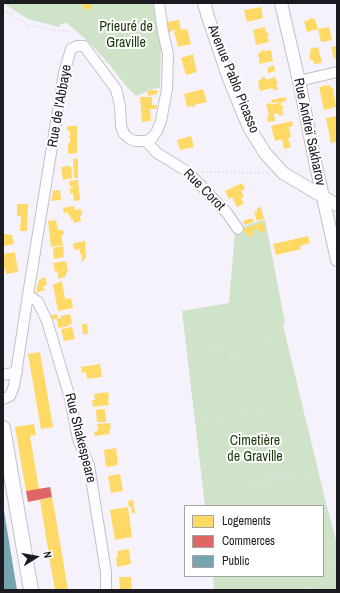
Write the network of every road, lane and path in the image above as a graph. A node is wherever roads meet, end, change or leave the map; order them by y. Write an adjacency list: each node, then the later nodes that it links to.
1 (159, 3): 8 (street)
2 (204, 3): 10 (street, Avenue Pablo Picasso)
3 (281, 3): 7 (street, Rue Andreï Sakharov)
4 (3, 10): 5 (path)
5 (68, 32)
6 (337, 72): 7 (street)
7 (299, 81): 11 (street, Rue Andreï Sakharov)
8 (146, 141): 9 (street, Rue Corot); 15 (street, Rue de l'Abbaye)
9 (188, 172): 10 (path); 13 (street, Rue Corot)
10 (283, 173): 11 (street, Avenue Pablo Picasso)
11 (323, 197): 12 (street, Avenue Pablo Picasso); 14 (street, Rue Andreï Sakharov)
12 (337, 205)
13 (238, 229)
14 (337, 260)
15 (28, 296): 22 (street, Rue de l'Abbaye); 38 (street, Rue Shakespeare)
16 (284, 334): 17 (path)
17 (266, 338)
18 (229, 347): 20 (path)
19 (268, 349): 21 (path)
20 (188, 353)
21 (230, 355)
22 (17, 372): 23 (street); 24 (street, Rue de l'Abbaye)
23 (3, 374)
24 (3, 399)
25 (265, 412): 26 (path)
26 (197, 421)
27 (3, 428): 37 (main road)
28 (317, 471): 30 (path)
29 (290, 476): 31 (path)
30 (290, 478)
31 (275, 479): 32 (path); 32 (path)
32 (268, 480): 33 (path)
33 (245, 484)
34 (337, 564): 35 (path)
35 (324, 569)
36 (309, 586): 39 (path)
37 (31, 590)
38 (106, 590)
39 (310, 590)

